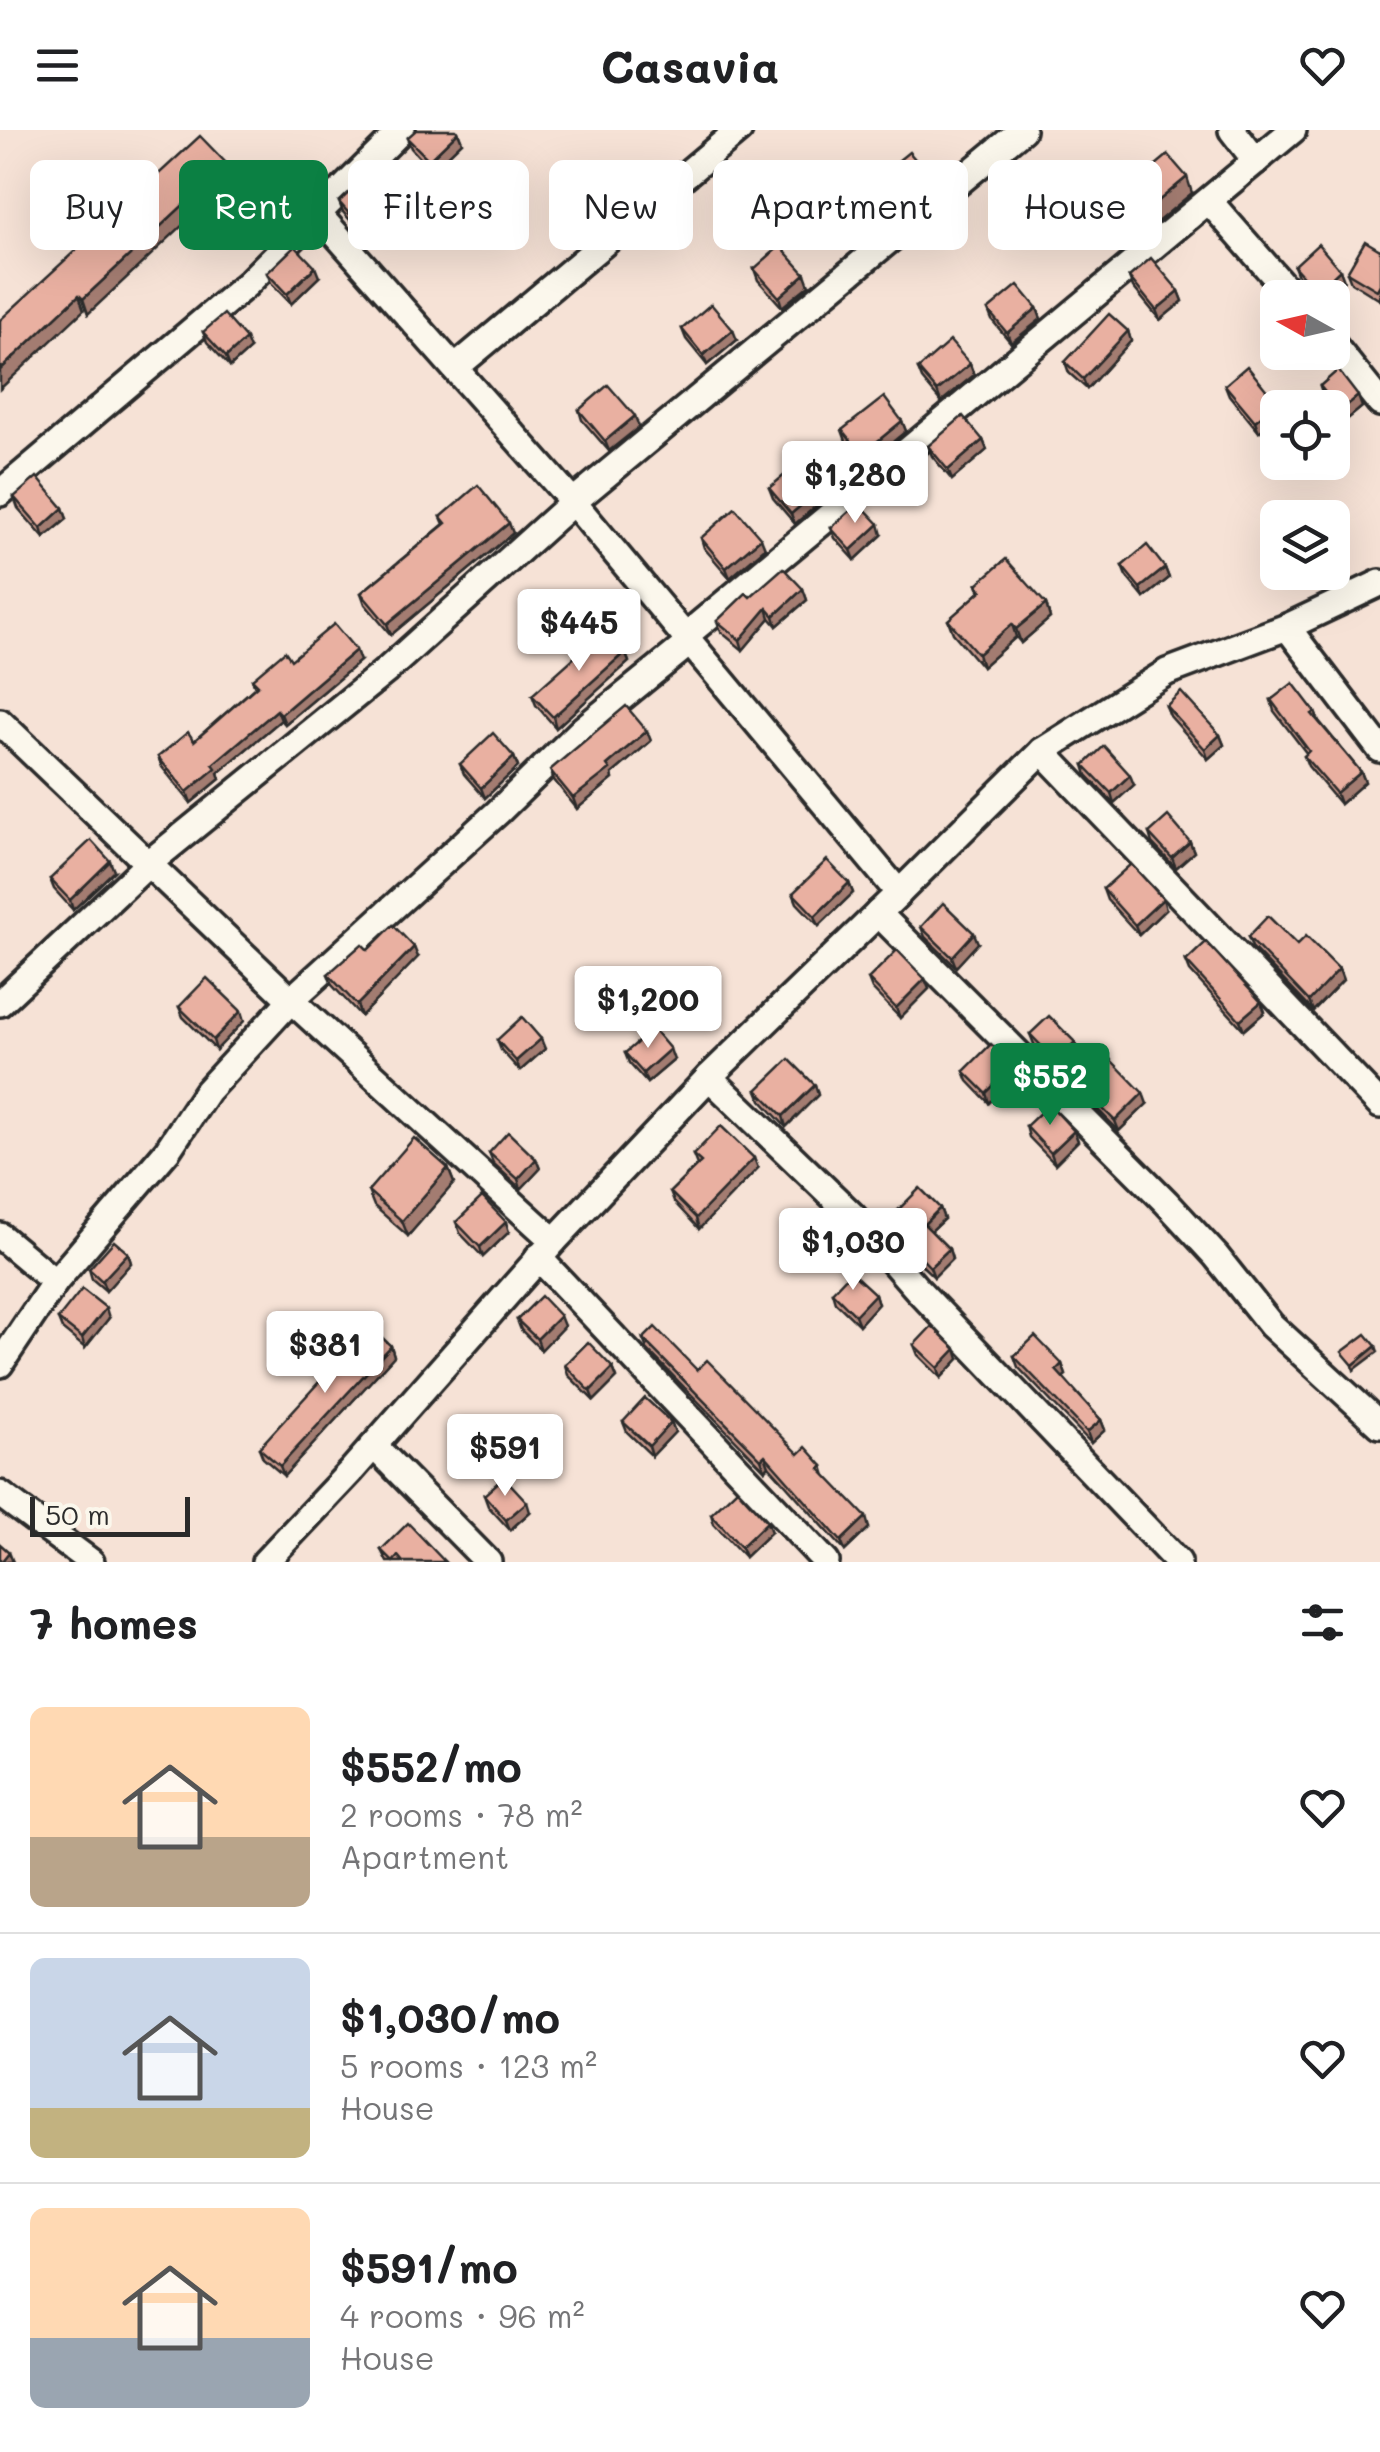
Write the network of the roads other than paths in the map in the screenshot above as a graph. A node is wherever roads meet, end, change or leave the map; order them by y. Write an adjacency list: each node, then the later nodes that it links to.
1 (402, 130): 8 (street)
2 (739, 130): 13 (street)
3 (1022, 130): 16 (street)
4 (1232, 130): 6 (street)
5 (1293, 130): 6 (street)
6 (1256, 161): 7 (street)
7 (1209, 202): 11 (street); 19 (street)
8 (328, 204)
9 (328, 225): 13 (street)
10 (281, 250): 15 (street)
11 (1278, 280)
12 (1350, 366): 14 (street)
13 (456, 368): 16 (street)
14 (1380, 403)
15 (0, 493)
16 (573, 502): 19 (street); 23 (street)
17 (1380, 583): 18 (street)
18 (1287, 627): 21 (street); 22 (street)
19 (686, 640): 24 (street); 26 (street)
20 (0, 722): 23 (street)
21 (1380, 749)
22 (1042, 751): 24 (street); 29 (street)
23 (149, 863): 26 (street); 27 (street)
24 (900, 893): 25 (street)
25 (878, 913): 28 (street); 34 (street)
26 (291, 1000): 31 (street); 32 (street)
27 (0, 1003)
28 (709, 1076): 31 (street); 41 (street)
29 (1380, 1106)
30 (0, 1236): 32 (street)
31 (546, 1249): 35 (street); 40 (street)
32 (54, 1282): 33 (street)
33 (0, 1364)
34 (1380, 1425)
35 (374, 1446): 38 (street); 39 (street)
36 (0, 1494): 37 (street)
37 (92, 1562)
38 (265, 1562)
39 (488, 1562)
40 (826, 1562)
41 (1178, 1562)

